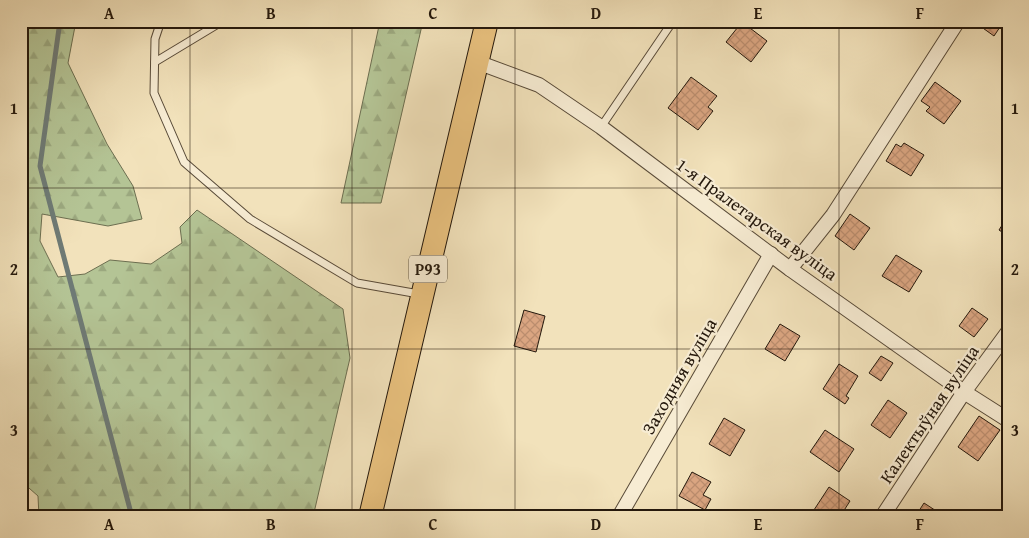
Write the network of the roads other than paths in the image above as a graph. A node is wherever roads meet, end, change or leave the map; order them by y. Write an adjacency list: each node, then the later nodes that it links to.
1 (161, 21): 6 (lane)
2 (223, 21): 6 (lane)
3 (487, 21): 7 (main road, Р93)
4 (673, 21): 8 (lane)
5 (958, 21): 10 (street)
6 (155, 62): 11 (lane)
7 (477, 62): 8 (street, 1-я Пралетарская вуліца); 11 (main road, Р93)
8 (601, 127): 9 (street, 1-я Пралетарская вуліца)
9 (771, 254): 10 (street, 1-я Пралетарская вуліца); 16 (street, Заходняя вуліца)
10 (790, 268): 13 (street, 1-я Пралетарская вуліца)
11 (422, 295): 15 (main road, Р93)
12 (1008, 332): 13 (street, Калектыўная вуліца)
13 (964, 392): 14 (street, 1-я Пралетарская вуліца); 17 (street, Калектыўная вуліца)
14 (1008, 420)
15 (370, 517)
16 (619, 517)
17 (882, 517)

